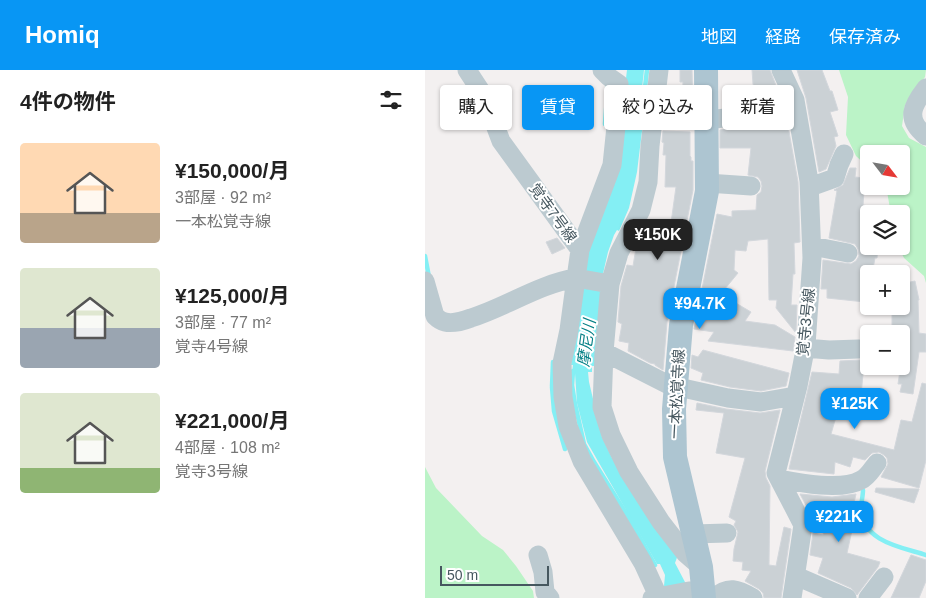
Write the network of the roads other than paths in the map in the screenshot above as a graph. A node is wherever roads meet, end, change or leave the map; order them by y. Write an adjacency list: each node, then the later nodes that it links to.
1 (467, 70): 21 (street, 覚寺7号線)
2 (603, 70): 6 (street)
3 (659, 70): 7 (street)
4 (706, 70): 8 (main road, 一本松覚寺線)
5 (781, 70): 10 (street, 覚寺3号線)
6 (620, 77)
7 (656, 85)
8 (706, 85)
9 (926, 88): 15 (street)
10 (795, 100): 11 (street); 19 (street, 覚寺3号線)
11 (712, 119)
12 (617, 130): 21 (street)
13 (650, 130): 25 (street)
14 (706, 130): 17 (main road, 一本松覚寺線)
15 (926, 136)
16 (844, 154): 19 (street)
17 (707, 183): 18 (street); 29 (main road, 一本松覚寺線)
18 (751, 186)
19 (810, 187): 20 (street, 覚寺3号線)
20 (812, 246): 22 (street); 26 (street, 覚寺3号線)
21 (580, 250): 23 (street, 覚寺7号線)
22 (848, 252)
23 (578, 279): 24 (street); 25 (street); 40 (street, 覚寺7号線)
24 (425, 281)
25 (606, 284): 28 (street)
26 (805, 348): 27 (street); 30 (street, 覚寺3号線)
27 (859, 348)
28 (604, 352): 29 (street); 36 (street)
29 (676, 386): 30 (street); 34 (main road, 一本松覚寺線)
30 (795, 396): 32 (street, 覚寺3号線)
31 (877, 463): 32 (street)
32 (779, 479): 37 (street)
33 (727, 533): 34 (street)
34 (693, 534): 36 (main road, 一本松覚寺線)
35 (538, 555): 41 (street)
36 (701, 567): 39 (main road, 一本松覚寺線)
37 (796, 576): 43 (street); 44 (street)
38 (884, 577): 45 (street)
39 (703, 595): 40 (street); 42 (street)
40 (659, 597)
41 (551, 598)
42 (753, 598)
43 (792, 598)
44 (847, 598)
45 (867, 598)

